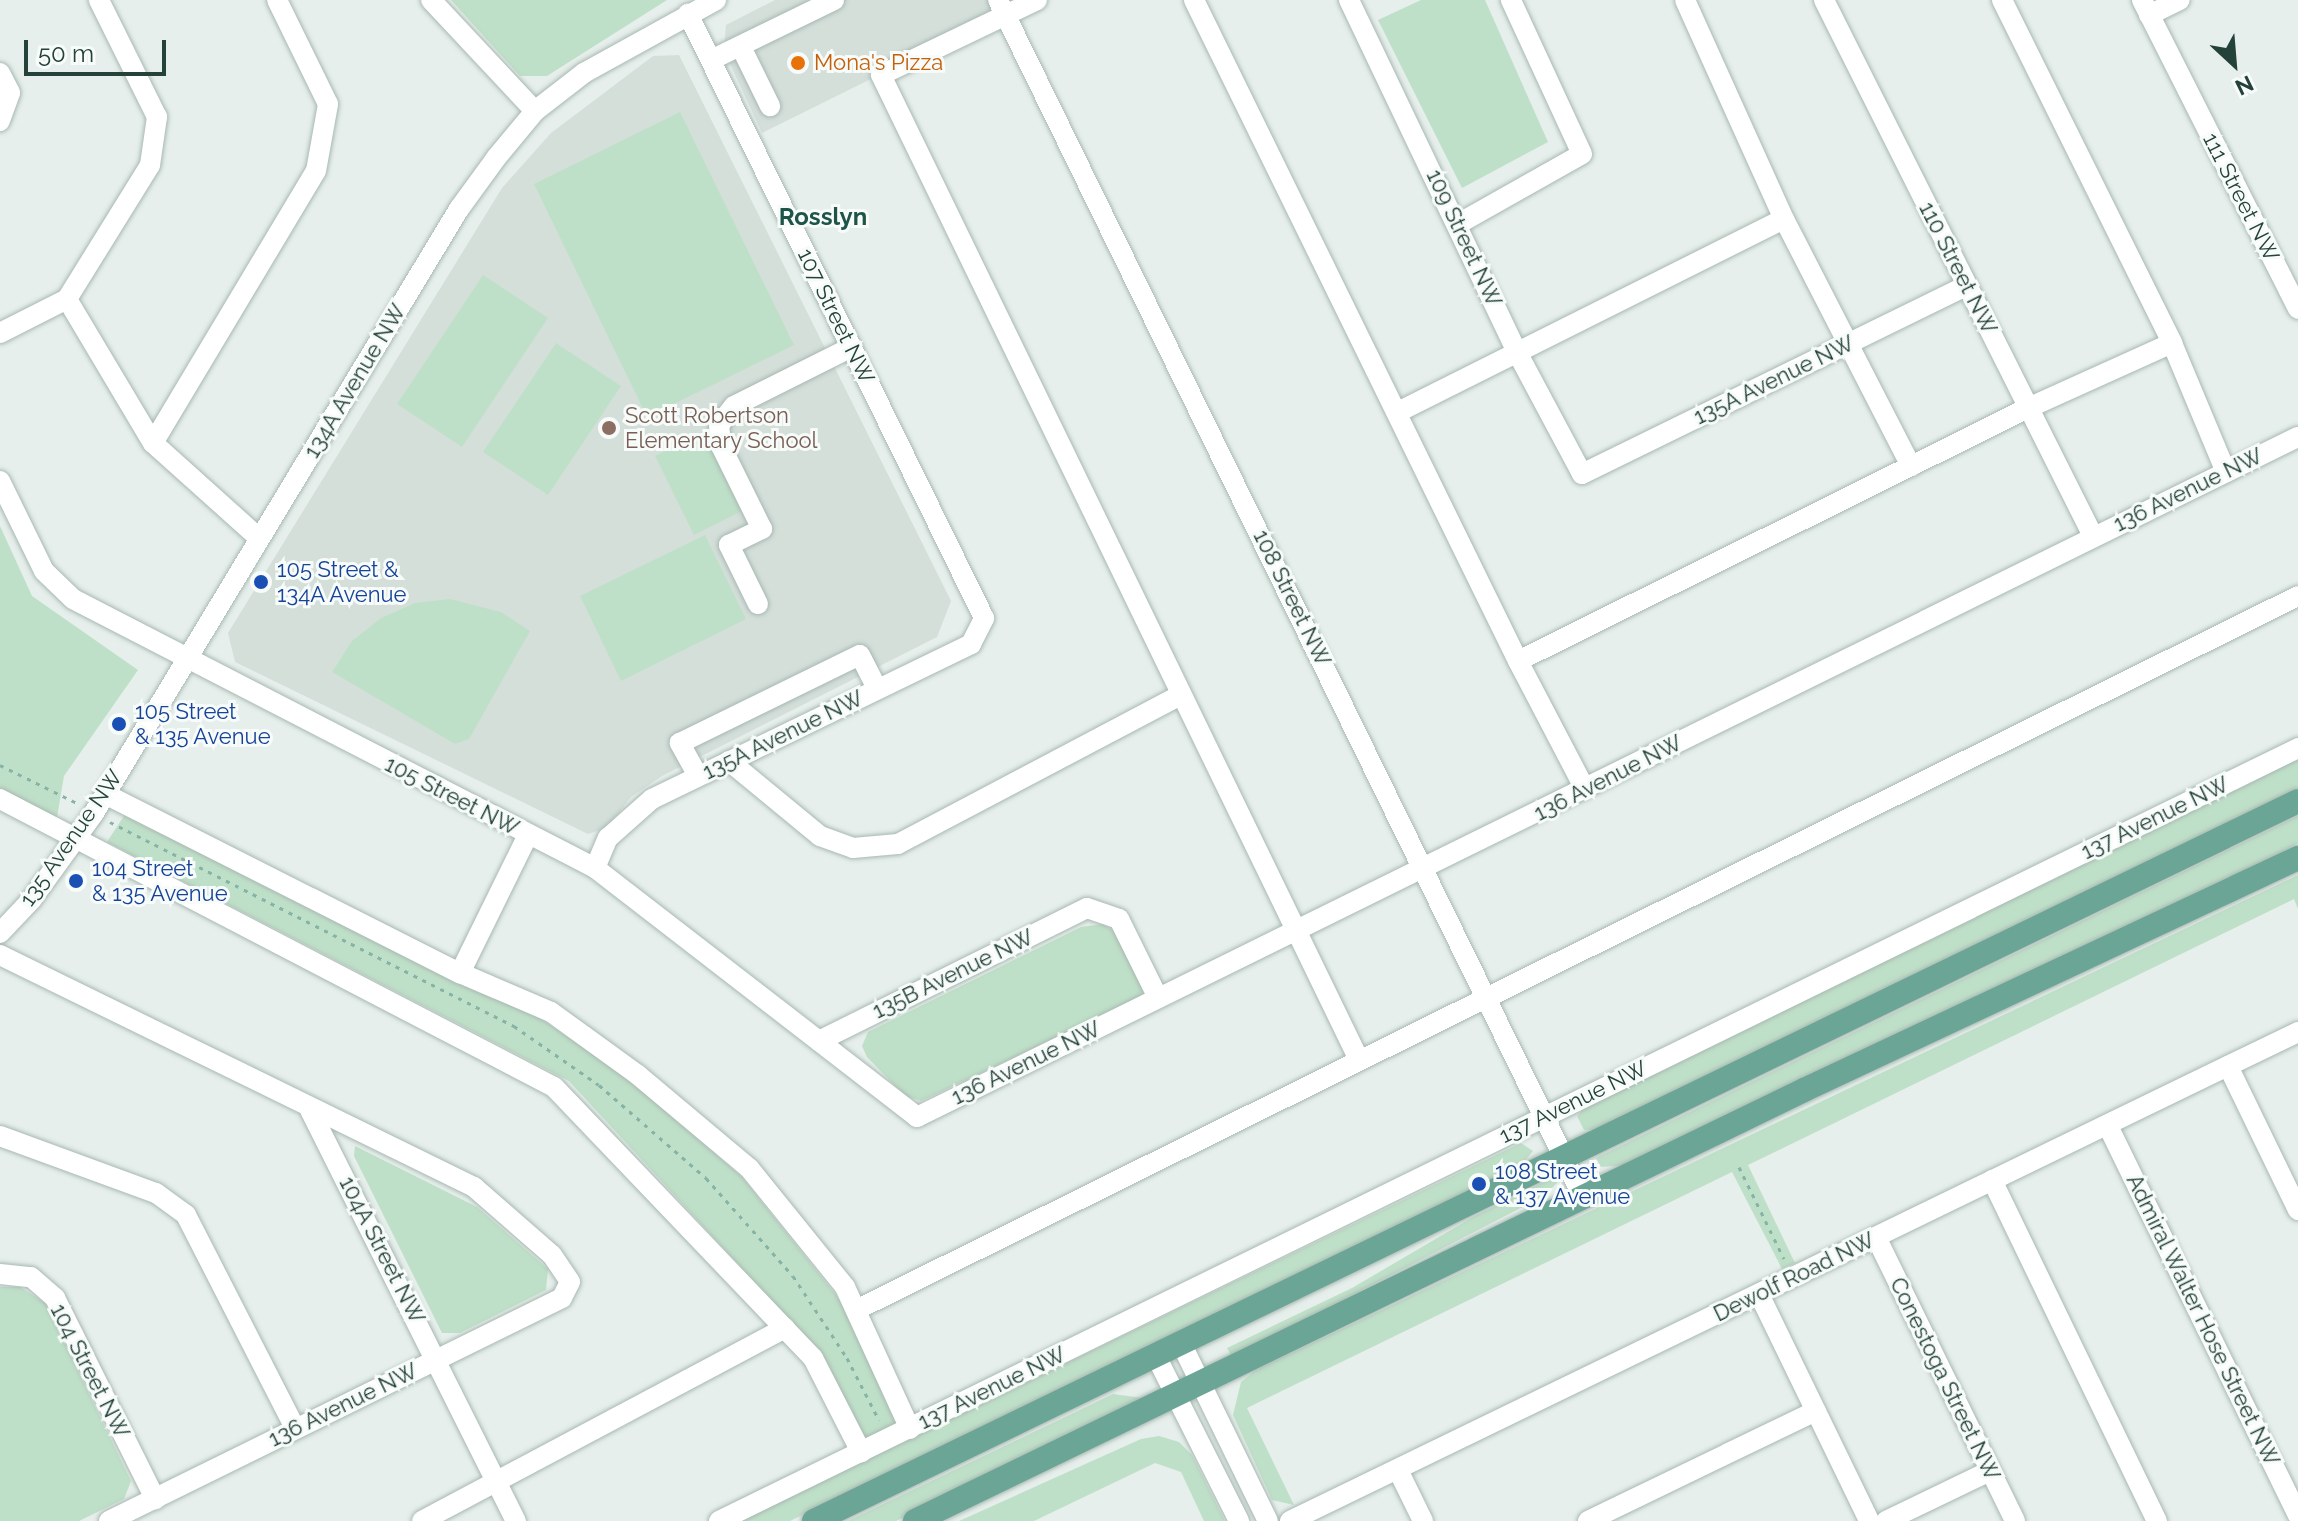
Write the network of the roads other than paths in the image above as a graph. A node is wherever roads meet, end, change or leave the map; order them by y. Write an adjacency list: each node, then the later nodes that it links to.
1 (99, 0): 26 (street)
2 (277, 0): 36 (street)
3 (431, 0): 21 (street)
4 (716, 0): 16 (street, 134A Avenue NW)
5 (834, 0): 17 (street)
6 (1037, 0): 14 (street)
7 (1194, 0): 34 (street)
8 (1349, 0): 24 (street, 109 Street NW)
9 (1511, 0): 24 (street)
10 (1685, 0): 23 (street)
11 (1824, 0): 25 (street, 110 Street NW)
12 (2002, 0): 30 (street)
13 (2180, 0): 15 (street)
14 (1002, 8): 49 (street); 61 (street, 108 Street NW)
15 (2146, 8): 27 (street, 111 Street NW)
16 (688, 14): 18 (street, 107 Street NW); 21 (street, 134A Avenue NW)
17 (741, 47): 18 (street); 20 (street)
18 (711, 60): 31 (street, 107 Street NW)
19 (0, 73): 22 (street)
20 (770, 106)
21 (535, 111): 42 (street, 134A Avenue NW)
22 (0, 121)
23 (1784, 219): 29 (street); 32 (street)
24 (1458, 224): 32 (street, 109 Street NW)
25 (1966, 286): 29 (street, 135A Avenue NW); 33 (street, 110 Street NW)
26 (67, 299): 28 (street); 36 (street)
27 (2298, 309)
28 (0, 333)
29 (1849, 343): 37 (street); 39 (street, 135A Avenue NW)
30 (2172, 343): 33 (street); 38 (street)
31 (852, 347): 44 (street); 45 (street, 107 Street NW)
32 (1518, 354): 34 (street); 39 (street, 109 Street NW)
33 (2028, 408): 37 (street); 41 (street, 110 Street NW)
34 (1400, 411): 47 (street)
35 (2298, 437): 38 (street, 136 Avenue NW)
36 (153, 443): 42 (street)
37 (1911, 466): 47 (street)
38 (2226, 472): 41 (street, 136 Avenue NW)
39 (1582, 474)
40 (0, 481): 46 (street, 105 Street NW)
41 (2093, 536): 53 (street, 136 Avenue NW)
42 (259, 538): 46 (street, 134A Avenue NW)
43 (2298, 596): 67 (street)
44 (758, 604)
45 (984, 618): 48 (street, 135A Avenue NW)
46 (186, 658): 54 (street, 135 Avenue NW); 57 (street, 105 Street NW)
47 (1518, 661): 53 (street)
48 (877, 689): 51 (street, 135A Avenue NW); 52 (street)
49 (1179, 696): 51 (street); 62 (street)
50 (2298, 748): 74 (street, 137 Avenue NW)
51 (729, 761): 52 (street, 135A Avenue NW)
52 (698, 776): 60 (street, 135A Avenue NW)
53 (1585, 789): 61 (street, 136 Avenue NW)
54 (105, 794): 58 (street, 135 Avenue NW); 65 (street)
55 (0, 799): 58 (street)
56 (2298, 801): 77 (main road, 137 Avenue NW)
57 (528, 835): 60 (street, 105 Street NW); 65 (street)
58 (76, 838): 63 (street, 135 Avenue NW); 85 (street)
59 (2298, 858): 79 (main road)
60 (595, 868): 69 (street, 105 Street NW)
61 (1426, 871): 62 (street, 136 Avenue NW); 67 (street, 108 Street NW)
62 (1299, 931): 66 (street, 136 Avenue NW); 70 (street)
63 (0, 933)
64 (0, 955): 72 (street)
65 (460, 973): 84 (street)
66 (1158, 998): 69 (street, 135B Avenue NW); 73 (street, 136 Avenue NW)
67 (1487, 998): 70 (street); 74 (street, 108 Street NW)
68 (2298, 1032): 71 (street, Dewolf Road NW)
69 (819, 1041): 73 (street, 105 Street NW)
70 (1359, 1060): 84 (street)
71 (2228, 1066): 75 (street, Dewolf Road NW); 80 (street)
72 (310, 1110): 88 (street, 104A Street NW); 88 (street, 136 Avenue NW)
73 (917, 1117)
74 (1544, 1117): 77 (street, 108 Street NW); 93 (street, 137 Avenue NW)
75 (2108, 1126): 78 (street, Dewolf Road NW); 99 (street, Admiral Walter Hose Street NW)
76 (0, 1136): 92 (street)
77 (1564, 1158): 79 (street, 108 Street NW); 86 (main road, 137 Avenue NW)
78 (1992, 1180): 81 (street, Dewolf Road NW); 114 (street)
79 (1583, 1197): 89 (main road)
80 (2298, 1210)
81 (1876, 1237): 83 (street, Dewolf Road NW); 96 (street, Conestoga Street NW)
82 (0, 1274): 98 (street, 104 Street NW)
83 (1759, 1294): 91 (street); 95 (street, Dewolf Road NW)
84 (856, 1310): 93 (street)
85 (785, 1328): 94 (street); 97 (street)
86 (1181, 1343): 87 (main road, 137 Avenue NW); 89 (street)
87 (1156, 1356): 90 (street); 104 (main road, 137 Avenue NW)
88 (438, 1358): 92 (street, 136 Avenue NW); 97 (street, 104A Street NW)
89 (1200, 1382): 90 (main road); 107 (street)
90 (1175, 1395): 105 (main road); 106 (street)
91 (1816, 1411): 110 (street); 111 (street)
92 (295, 1428): 98 (street, 136 Avenue NW)
93 (910, 1429): 94 (street, 137 Avenue NW)
94 (861, 1452): 103 (street, 137 Avenue NW)
95 (1398, 1470): 108 (street, Dewolf Road NW); 109 (street)
96 (1990, 1471): 112 (street); 113 (street, Conestoga Street NW)
97 (497, 1484): 101 (street); 102 (street, 104A Street NW)
98 (155, 1499): 100 (street, 136 Avenue NW)
99 (2298, 1515)
100 (109, 1521)
101 (422, 1521)
102 (516, 1521)
103 (719, 1521)
104 (814, 1521)
105 (915, 1521)
106 (1239, 1521)
107 (1268, 1521)
108 (1290, 1521)
109 (1423, 1521)
110 (1588, 1521)
111 (1869, 1521)
112 (1886, 1521)
113 (2015, 1521)
114 (2157, 1521)

